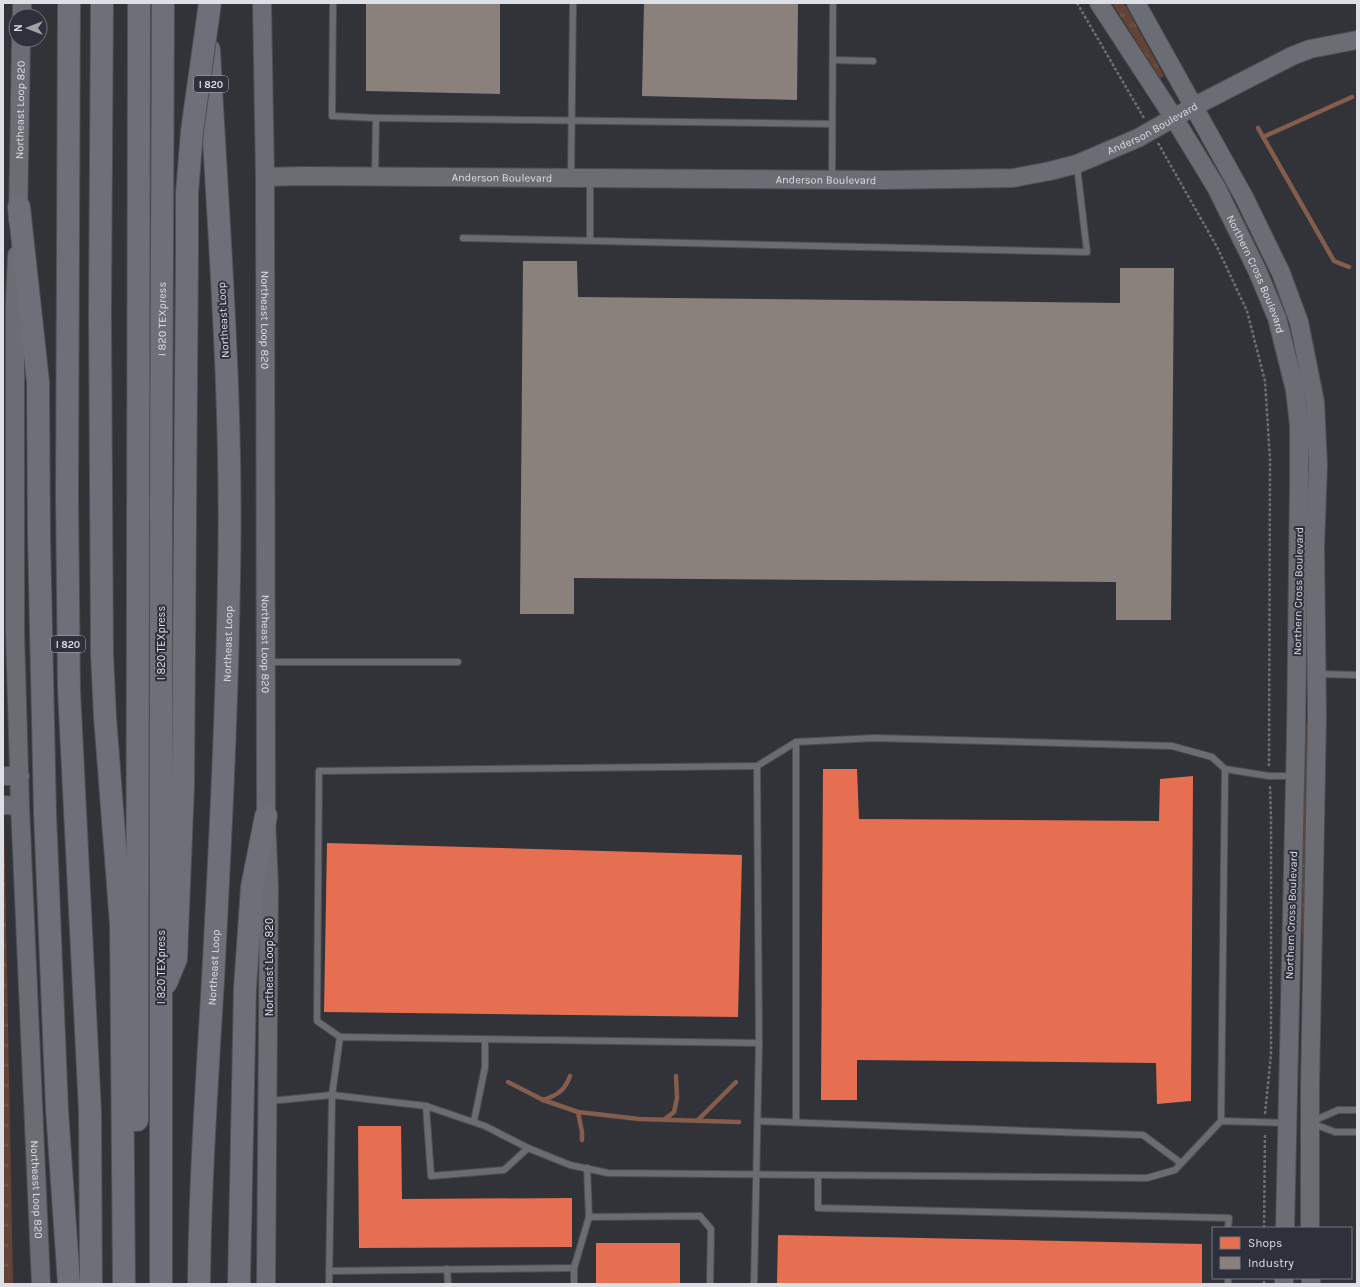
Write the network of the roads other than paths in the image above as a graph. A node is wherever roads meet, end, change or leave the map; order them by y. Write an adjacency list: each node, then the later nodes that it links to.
1 (69, 3): 71 (highway, I 820)
2 (102, 3): 72 (highway)
3 (139, 3): 73 (highway, I 820 TEXpress)
4 (163, 3): 42 (highway, I 820 TEXpress)
5 (206, 3): 75 (highway, Northeast Loop / I 820)
6 (210, 3): 42 (highway, bridge)
7 (262, 3): 24 (street, Northeast Loop 820)
8 (333, 3): 18 (lane)
9 (573, 3): 20 (lane)
10 (833, 3): 15 (lane)
11 (1099, 3): 19 (street, Northern Cross Boulevard)
12 (1136, 3): 17 (street, Northern Cross Boulevard)
13 (1357, 40): 17 (street, Anderson Boulevard)
14 (21, 48): 28 (street, Northeast Loop 820)
15 (833, 60): 16 (lane); 21 (lane)
16 (873, 61)
17 (1192, 107): 19 (street, Anderson Boulevard); 33 (street, Northern Cross Boulevard)
18 (376, 118): 20 (lane); 23 (lane)
19 (1174, 118): 22 (street, Anderson Boulevard); 39 (street, Northern Cross Boulevard)
20 (572, 120): 21 (lane); 25 (lane)
21 (832, 124): 27 (lane)
22 (1077, 164): 27 (street, Anderson Boulevard); 30 (lane)
23 (375, 176): 24 (street, Anderson Boulevard); 25 (street, Anderson Boulevard)
24 (265, 177): 31 (street, Northeast Loop 820)
25 (571, 178): 26 (street, Anderson Boulevard)
26 (590, 178): 27 (street, Anderson Boulevard); 30 (lane)
27 (832, 180)
28 (19, 207): 38 (street, Northeast Loop 820); 70 (highway)
29 (463, 238): 30 (lane)
30 (590, 239)
31 (266, 662): 32 (lane); 41 (street, Northeast Loop 820)
32 (458, 662)
33 (1317, 674): 34 (lane); 54 (street, Northern Cross Boulevard)
34 (1357, 674)
35 (796, 742): 36 (lane); 37 (lane); 53 (lane)
36 (757, 766): 43 (lane); 45 (lane)
37 (1224, 770): 39 (lane); 51 (lane)
38 (11, 776): 40 (street, Northeast Loop 820)
39 (1295, 776): 55 (street, Northern Cross Boulevard)
40 (12, 806): 69 (street, Northeast Loop 820)
41 (266, 816): 47 (street, Northeast Loop 820); 76 (highway)
42 (160, 997): 74 (highway, I 820 TEXpress)
43 (340, 1038): 44 (lane); 46 (lane)
44 (485, 1040): 45 (lane); 52 (lane)
45 (759, 1043): 50 (lane)
46 (332, 1095): 47 (lane); 48 (lane); 68 (lane)
47 (268, 1101): 77 (street, Northeast Loop 820)
48 (426, 1106): 52 (lane); 57 (lane)
49 (1357, 1110): 54 (lane)
50 (758, 1121): 53 (lane); 60 (lane)
51 (1221, 1121): 55 (lane); 58 (lane)
52 (474, 1122): 57 (lane)
53 (796, 1122): 58 (lane)
54 (1310, 1122): 55 (street); 56 (lane); 65 (street, Northern Cross Boulevard)
55 (1287, 1123): 64 (street, Northern Cross Boulevard)
56 (1357, 1132)
57 (528, 1148): 59 (lane)
58 (1181, 1163): 61 (lane)
59 (587, 1168): 60 (lane); 62 (lane)
60 (757, 1174): 61 (lane); 82 (lane)
61 (818, 1175): 63 (lane)
62 (589, 1217): 66 (lane); 81 (lane)
63 (1228, 1227)
64 (1285, 1227)
65 (1310, 1227)
66 (574, 1268): 67 (lane); 80 (lane)
67 (448, 1269): 68 (lane); 79 (lane)
68 (329, 1271): 78 (lane)
69 (41, 1284)
70 (69, 1284)
71 (91, 1284)
72 (124, 1284)
73 (137, 1284)
74 (161, 1284)
75 (199, 1284)
76 (239, 1284)
77 (266, 1284)
78 (329, 1284)
79 (448, 1284)
80 (574, 1284)
81 (710, 1284)
82 (754, 1284)

